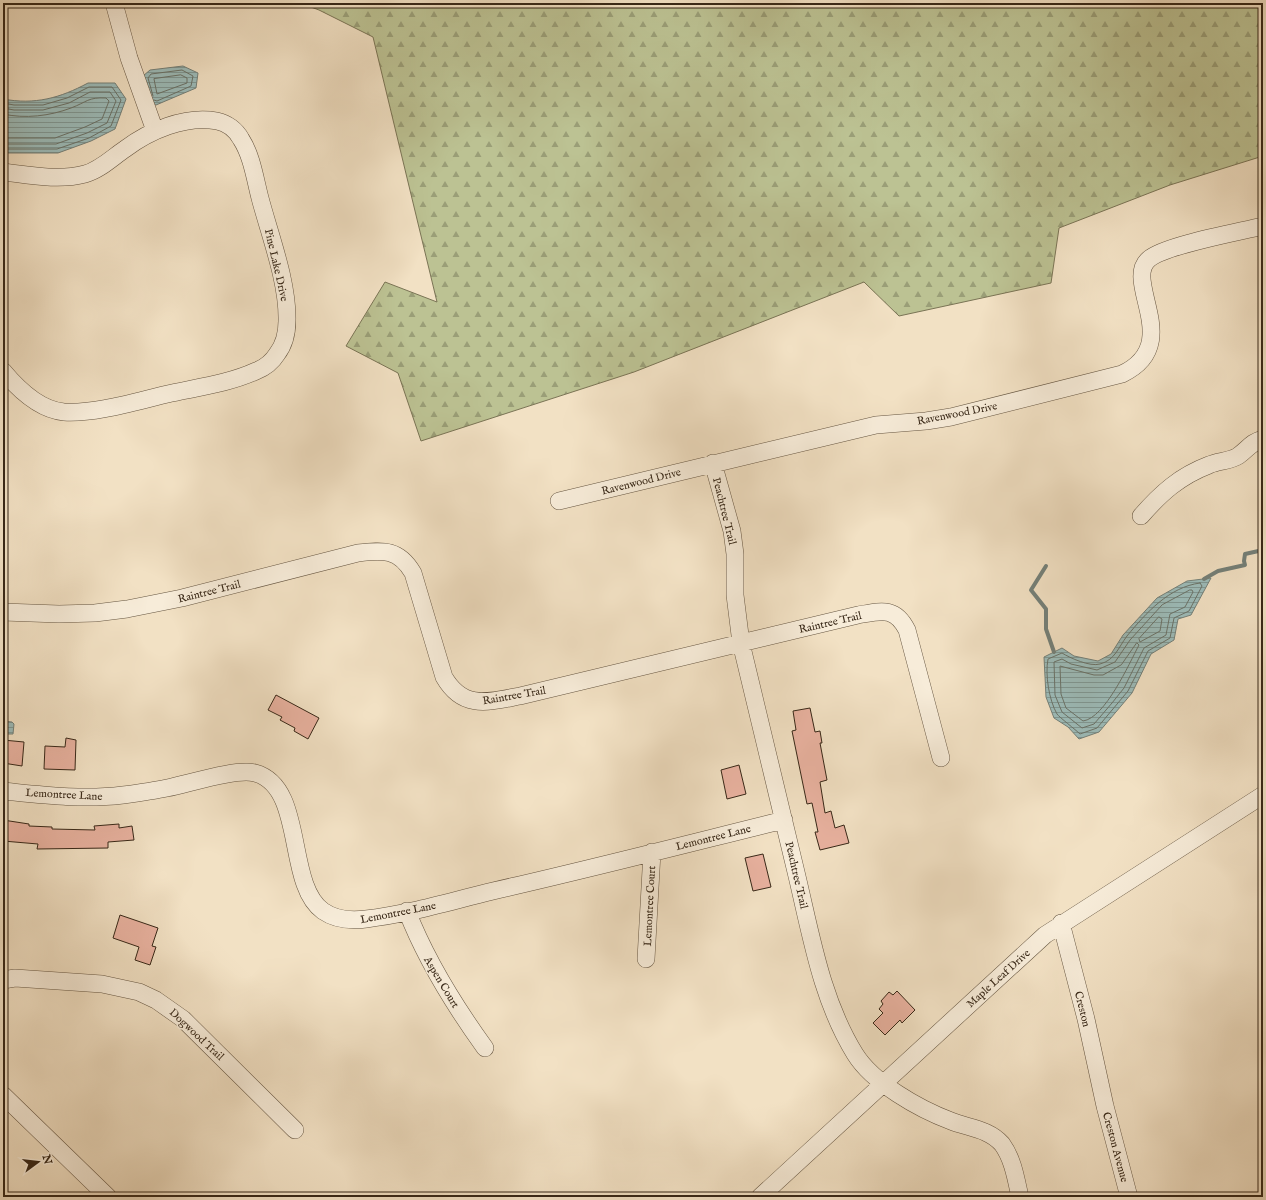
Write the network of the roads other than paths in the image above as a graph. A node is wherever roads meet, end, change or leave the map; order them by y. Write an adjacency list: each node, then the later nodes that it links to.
1 (114, 3): 2 (street)
2 (155, 131): 3 (street, Pine Lake Drive); 5 (street, Pine Lake Drive)
3 (3, 172)
4 (1263, 226): 7 (street, Ravenwood Drive)
5 (3, 372)
6 (1263, 439): 9 (street)
7 (713, 463): 8 (street, Ravenwood Drive); 11 (street, Peachtree Trail)
8 (559, 501)
9 (1141, 516)
10 (3, 612): 11 (street, Raintree Trail)
11 (740, 643): 12 (street, Raintree Trail); 15 (street, Peachtree Trail)
12 (941, 758)
13 (3, 791): 17 (street, Lemontree Lane)
14 (1263, 795): 18 (street, Maple Leaf Drive)
15 (784, 820): 16 (street, Lemontree Lane); 22 (street, Peachtree Trail)
16 (652, 852): 17 (street, Lemontree Lane); 19 (street, Lemontree Court)
17 (406, 912): 21 (street, Aspen Court)
18 (1061, 923): 22 (street, Maple Leaf Drive); 24 (street, Creston)
19 (646, 959)
20 (3, 980): 25 (street, Dogwood Trail)
21 (485, 1048)
22 (883, 1082): 27 (street, Maple Leaf Drive); 28 (street, Peachtree Trail)
23 (3, 1095): 26 (street)
24 (1103, 1097): 29 (street, Creston Avenue)
25 (295, 1130)
26 (108, 1197)
27 (760, 1197)
28 (1020, 1197)
29 (1129, 1197)

